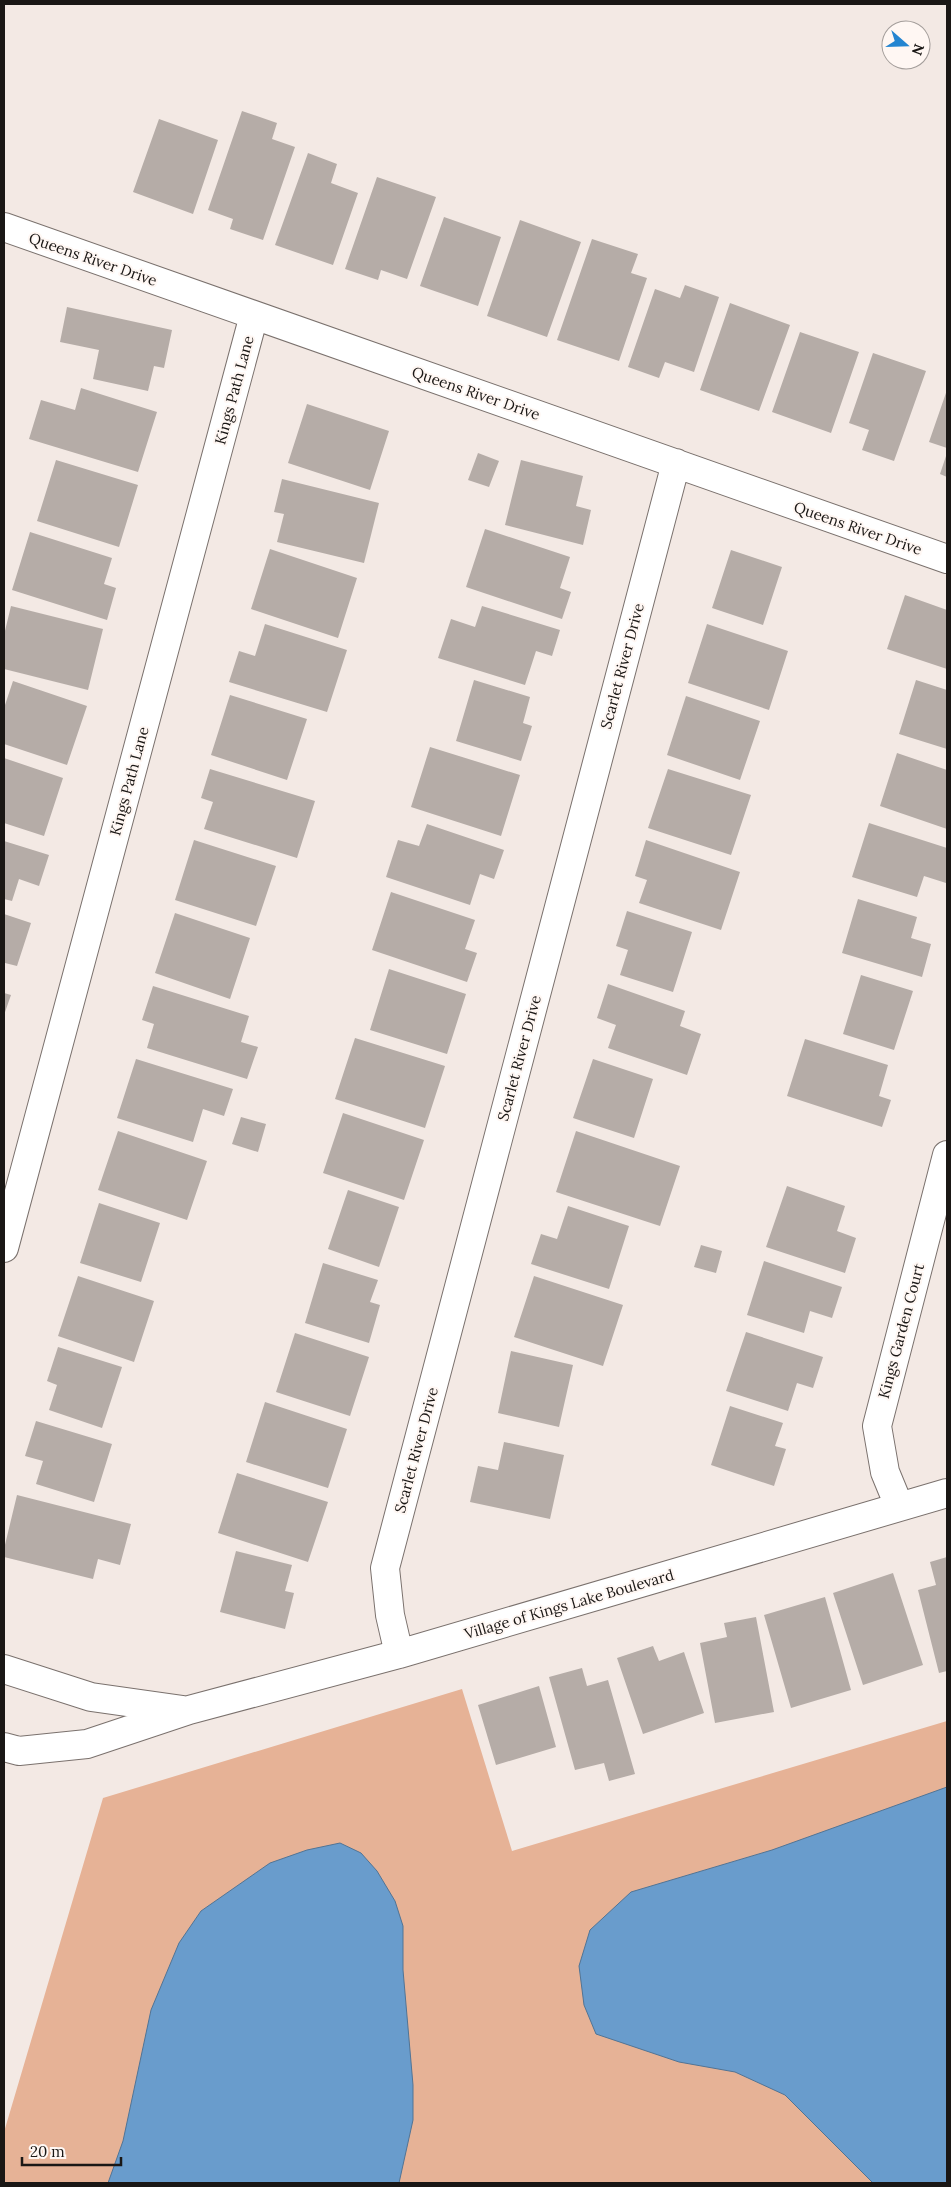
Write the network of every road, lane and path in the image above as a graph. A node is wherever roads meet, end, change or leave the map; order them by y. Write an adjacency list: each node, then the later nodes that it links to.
1 (4, 227): 2 (street, Queens River Drive)
2 (254, 315): 3 (street, Queens River Drive); 6 (street, Kings Path Lane)
3 (676, 464): 4 (street, Queens River Drive); 9 (street, Scarlet River Drive)
4 (947, 559)
5 (947, 1155): 8 (street, Kings Garden Court)
6 (4, 1248)
7 (947, 1492): 8 (street, Village of Kings Lake Boulevard)
8 (899, 1506): 9 (street, Village of Kings Lake Boulevard)
9 (399, 1654): 11 (street, Village of Kings Lake Boulevard)
10 (4, 1669): 11 (street, Village of Kings Lake Boulevard)
11 (189, 1710): 12 (street, Village of Kings Lake Boulevard)
12 (4, 1747)

